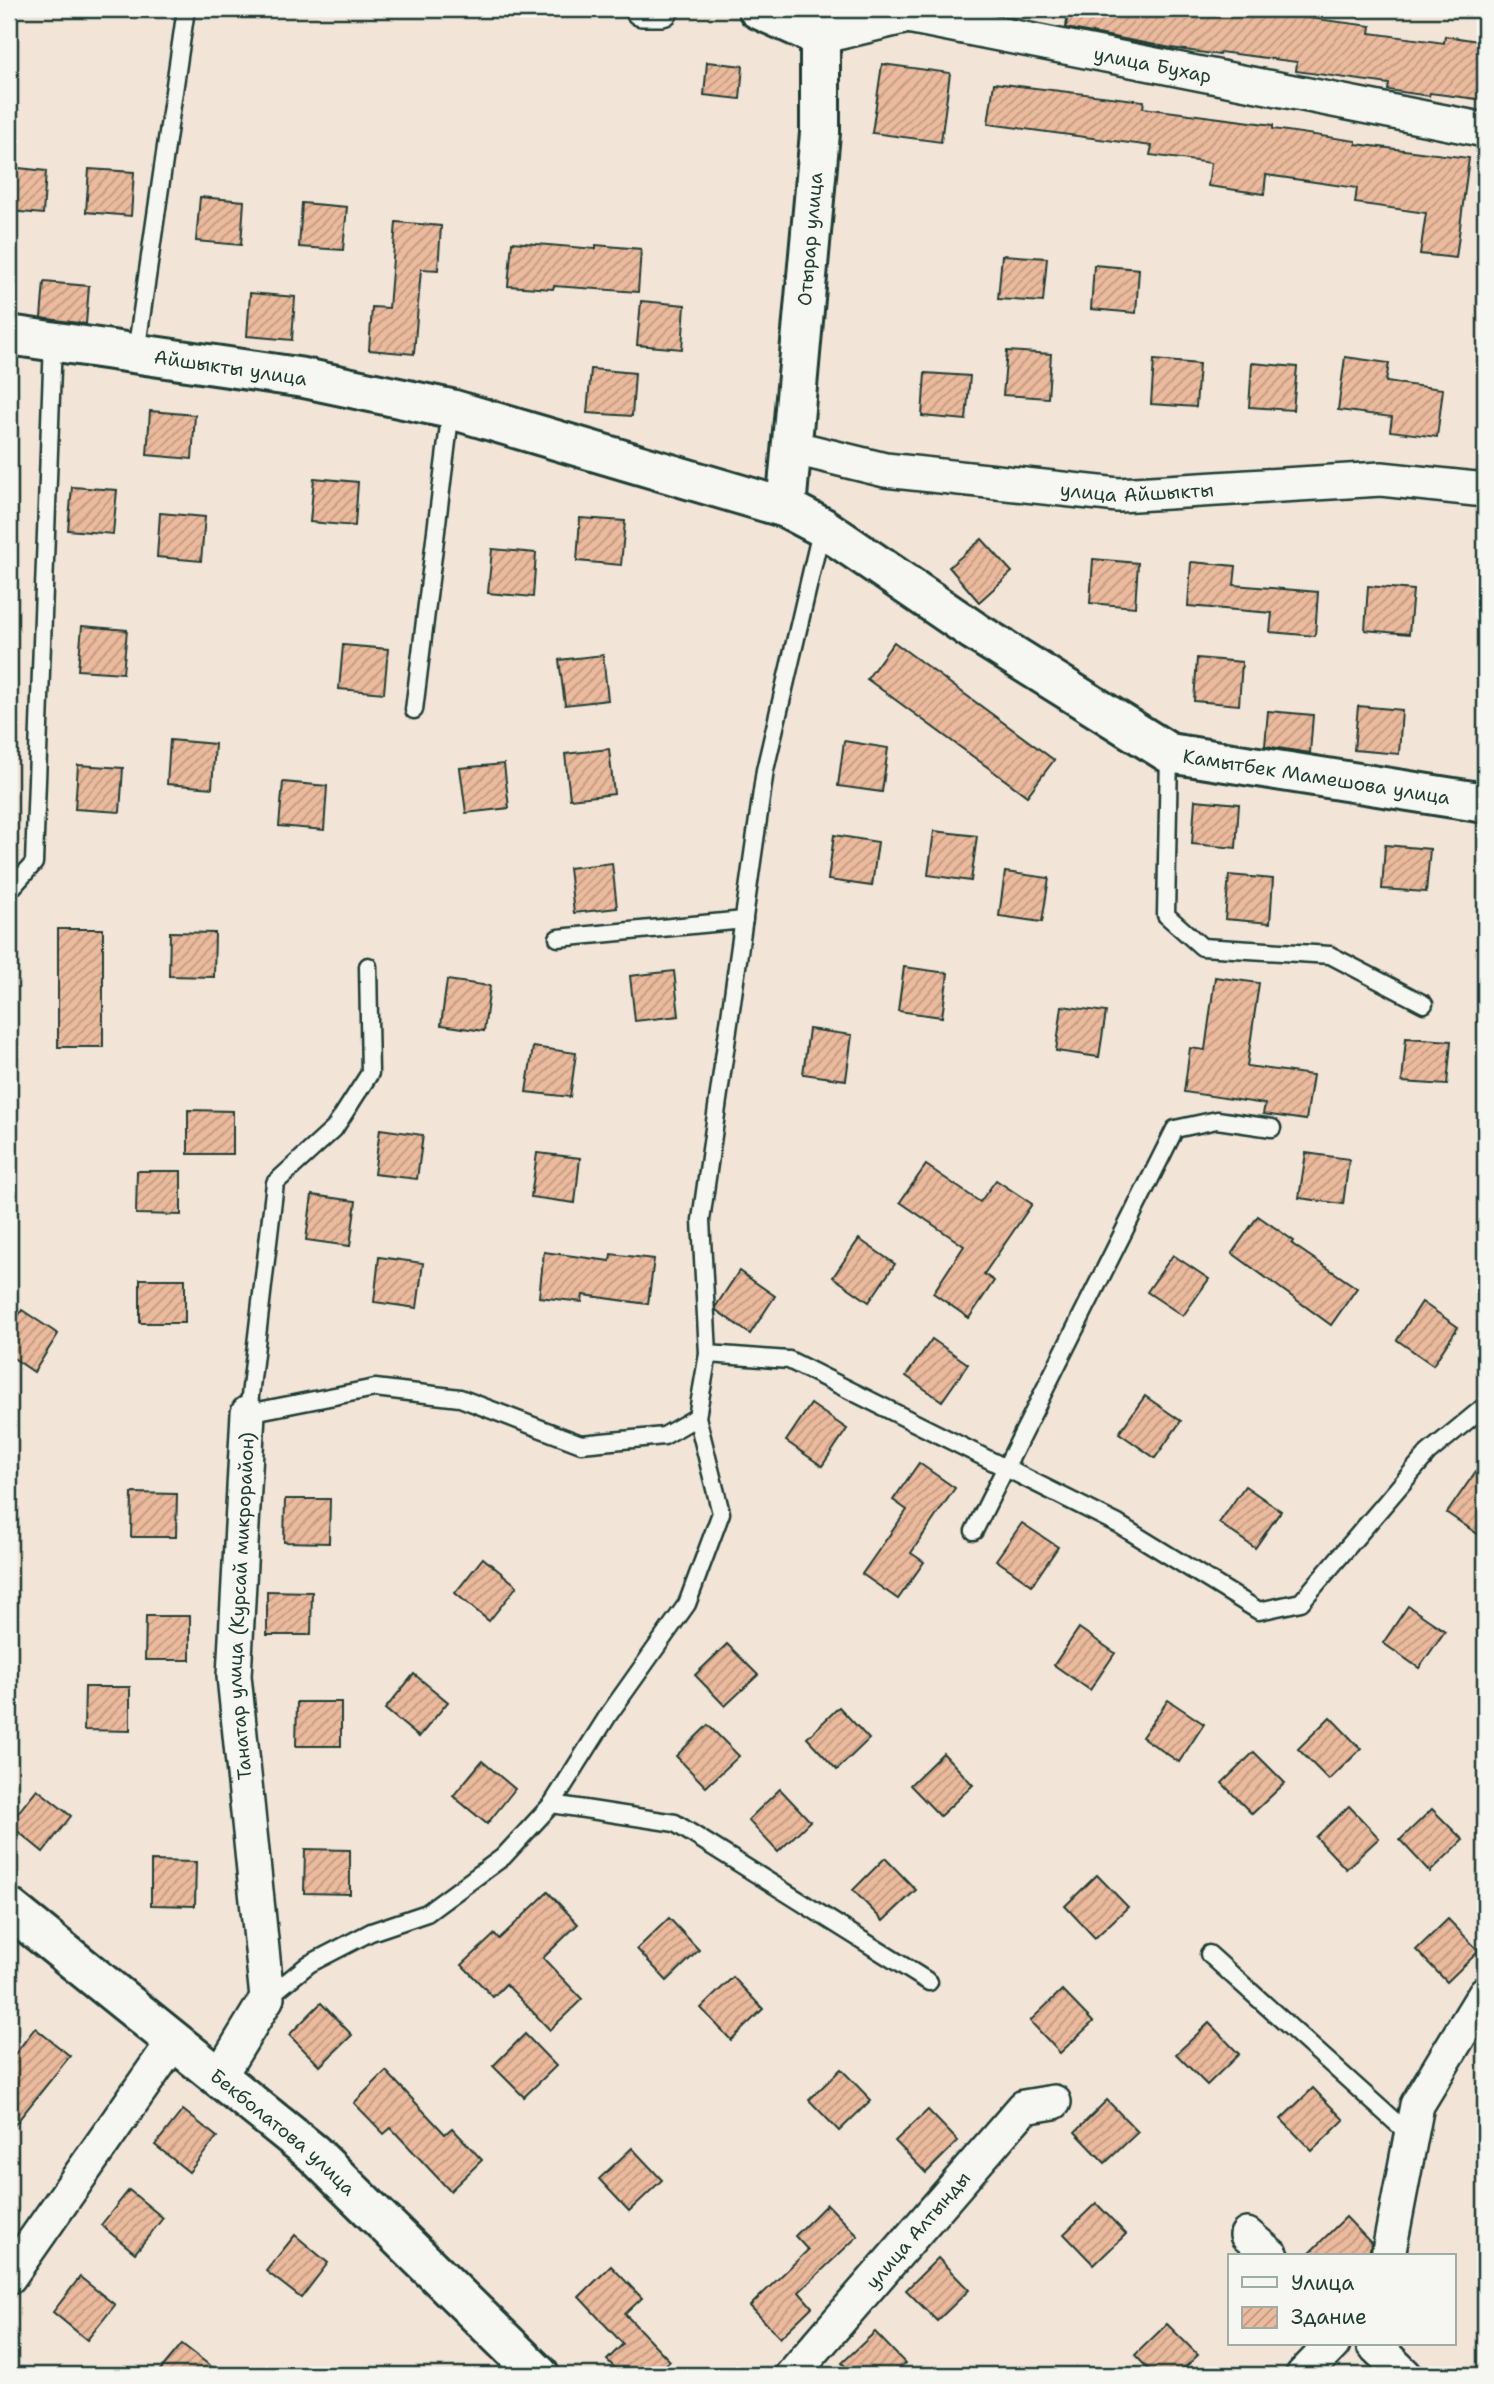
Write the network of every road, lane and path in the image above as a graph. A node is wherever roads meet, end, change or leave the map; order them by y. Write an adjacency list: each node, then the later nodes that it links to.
1 (186, 9): 9 (lane)
2 (642, 9): 3 (street)
3 (662, 9)
4 (758, 9): 5 (street)
5 (820, 37): 6 (street, улица Бухар); 11 (street, Отырар улица)
6 (1485, 130)
7 (9, 335): 8 (street, Айшыкты улица)
8 (53, 341): 9 (street, Айшыкты улица); 18 (lane)
9 (136, 354): 10 (street, Айшыкты улица)
10 (451, 409): 13 (street, Айшыкты улица); 15 (lane)
11 (791, 447): 12 (street, улица Айшыкты); 13 (street, Отырар улица)
12 (1485, 490)
13 (786, 508): 14 (street, Камытбек Мамешова улица)
14 (822, 527): 16 (street, Камытбек Мамешова улица); 19 (lane)
15 (414, 710)
16 (1169, 753): 17 (street, Камытбек Мамешова улица); 22 (lane)
17 (1485, 803)
18 (9, 891)
19 (744, 920): 20 (lane); 24 (lane)
20 (558, 938)
21 (368, 966): 26 (lane)
22 (1424, 1004)
23 (1272, 1128): 28 (lane)
24 (708, 1354): 27 (lane); 28 (lane)
25 (1485, 1406): 28 (lane)
26 (248, 1413): 27 (lane); 34 (street, Танатар улица (Курсай микрорайон))
27 (697, 1417): 30 (lane)
28 (1006, 1468): 29 (lane)
29 (974, 1531)
30 (552, 1804): 33 (lane); 34 (lane)
31 (9, 1908): 36 (street, Бекболатова улица)
32 (1209, 1954): 39 (lane)
33 (929, 1982)
34 (267, 1998): 37 (street)
35 (1481, 2010): 39 (street)
36 (174, 2041): 37 (street, Бекболатова улица); 43 (street)
37 (219, 2077): 46 (street, Бекболатова улица)
38 (1054, 2102): 47 (street, улица Алтынды)
39 (1412, 2137): 42 (street)
40 (1247, 2235): 41 (street)
41 (1270, 2254)
42 (1388, 2254)
43 (9, 2277)
44 (1331, 2346): 48 (street)
45 (1375, 2346): 49 (street)
46 (539, 2375)
47 (792, 2375)
48 (1303, 2375)
49 (1405, 2375)

